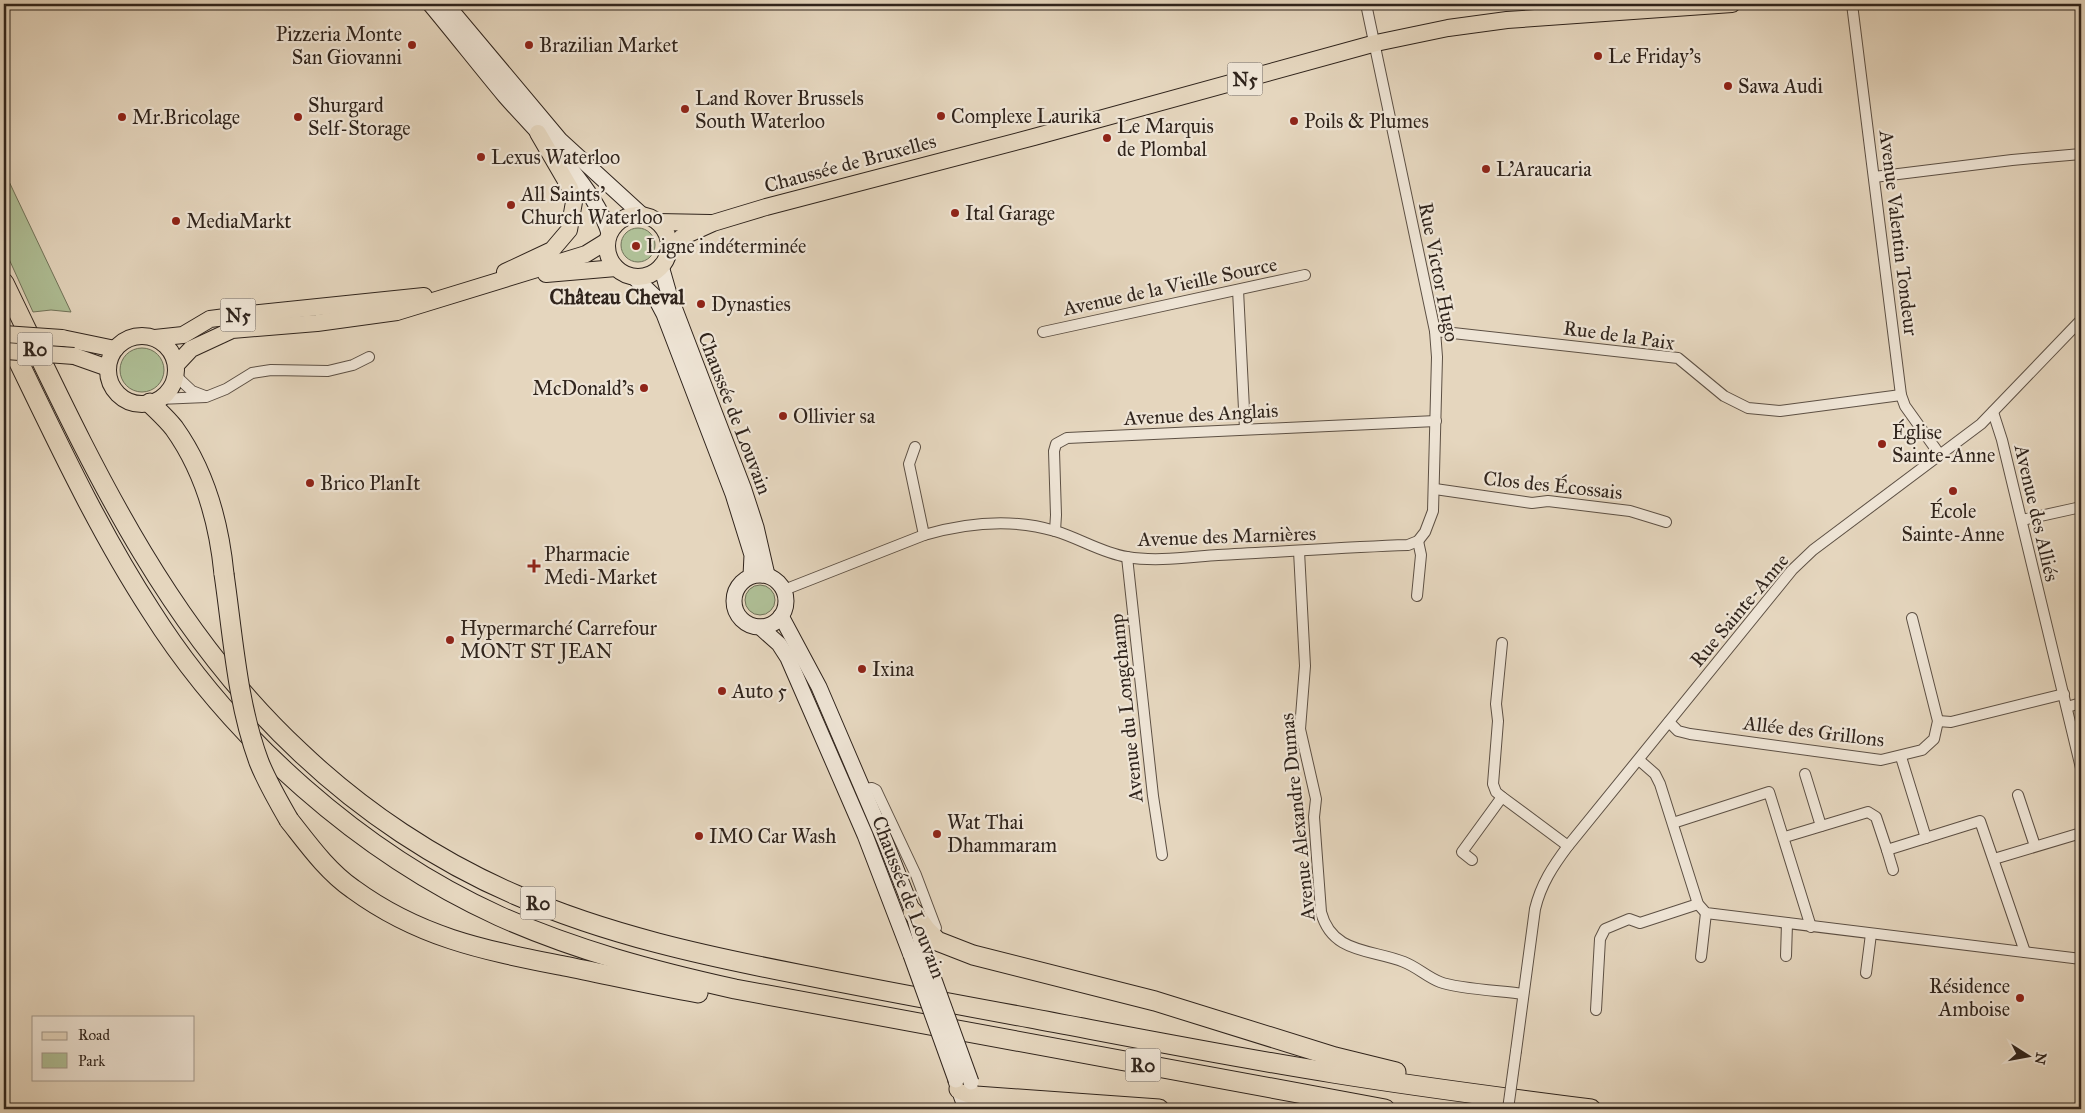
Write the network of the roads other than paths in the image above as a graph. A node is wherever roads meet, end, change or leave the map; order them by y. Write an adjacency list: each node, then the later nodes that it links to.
1 (430, 4): 7 (main road)
2 (446, 4): 10 (main road)
3 (1366, 4): 6 (street, Rue Victor Hugo)
4 (1732, 4): 6 (main road, Chaussée de Bruxelles / N5)
5 (1852, 4): 9 (street, Avenue Valentin Tondeur)
6 (1376, 43): 12 (main road, Chaussée de Bruxelles / N5); 25 (street, Rue Victor Hugo)
7 (538, 133): 13 (main road); 21 (main road)
8 (2081, 154): 9 (street)
9 (1874, 177): 34 (street, Avenue Valentin Tondeur)
10 (642, 214): 11 (main road, N5); 13 (main road, N5)
11 (658, 222): 12 (main road, N5); 14 (main road)
12 (712, 223): 14 (main road, N5)
13 (608, 237): 16 (main road); 18 (main road, N5)
14 (669, 250): 15 (main road, N5)
15 (661, 266): 19 (main road); 51 (main road, Chaussée de Louvain)
16 (616, 268): 18 (main road, N5); 19 (main road)
17 (1305, 274): 22 (street, Avenue de la Vieille Source)
18 (524, 275): 21 (main road, N5)
19 (634, 277): 52 (main road, Chaussée de Louvain)
20 (4, 283): 104 (highway, R0)
21 (472, 288): 23 (main road, N5)
22 (1238, 290): 26 (street, Avenue de la Vieille Source); 39 (street)
23 (451, 294): 28 (main road, N5); 33 (main road, N5)
24 (2081, 320): 37 (street, Rue Sainte-Anne)
25 (1435, 331): 34 (street, Rue de la Paix); 38 (street, Rue Victor Hugo)
26 (1043, 332)
27 (4, 333): 29 (main road, bridge); 101 (highway, R0)
28 (155, 338): 29 (main road, N5); 33 (main road)
29 (115, 349): 32 (main road)
30 (4, 351): 32 (main road, bridge)
31 (369, 357): 35 (street)
32 (108, 368): 36 (main road)
33 (175, 370): 35 (street); 36 (main road, N5)
34 (1901, 395): 41 (street, Avenue Valentin Tondeur)
35 (206, 397): 36 (street)
36 (154, 401): 101 (highway, bridge)
37 (1993, 412): 41 (street, Rue Sainte-Anne); 44 (street, Avenue des Alliés)
38 (1436, 421): 39 (street, Avenue des Anglais); 42 (street, Rue Victor Hugo)
39 (1245, 429): 46 (street, Avenue des Anglais)
40 (915, 447): 47 (street)
41 (1940, 455): 64 (street, Rue Sainte-Anne)
42 (1435, 489): 45 (street, Clos des Écossais); 48 (street, Rue Victor Hugo)
43 (2081, 507): 44 (street)
44 (2022, 520): 59 (street, Avenue des Alliés)
45 (1666, 522)
46 (1055, 531): 47 (street, Avenue des Marnières); 50 (street, Avenue des Marnières)
47 (924, 535): 53 (street, Avenue des Marnières)
48 (1418, 541): 49 (street, Avenue des Marnières); 54 (street)
49 (1299, 551): 50 (street, Avenue des Marnières); 102 (street, Avenue Alexandre Dumas)
50 (1127, 557): 84 (street, Avenue du Longchamp)
51 (767, 575): 52 (main road); 53 (main road)
52 (751, 576): 57 (main road)
53 (784, 590): 55 (main road)
54 (1417, 596)
55 (781, 616): 57 (main road); 65 (main road, Chaussée de Louvain)
56 (1912, 618): 63 (street)
57 (760, 627): 60 (main road, Chaussée de Louvain)
58 (1502, 643): 72 (street)
59 (2064, 694): 62 (street, Avenue des Alliés); 63 (street)
60 (808, 702): 65 (main road, Chaussée de Louvain); 76 (main road, Chaussée de Louvain)
61 (2081, 703): 62 (street)
62 (2067, 707): 68 (street, Avenue des Alliés)
63 (1938, 721): 66 (street, Allée des Grillons)
64 (1669, 722): 66 (street, Allée des Grillons); 67 (street, Rue Sainte-Anne)
65 (846, 749): 70 (main road, Chaussée de Louvain)
66 (1901, 757): 78 (street)
67 (1639, 760): 73 (street); 81 (street, Rue Sainte-Anne)
68 (2081, 768)
69 (1806, 774): 74 (street)
70 (863, 789): 79 (main road, Chaussée de Louvain); 80 (street)
71 (2018, 795): 82 (street)
72 (1502, 797): 81 (street); 86 (street)
73 (1672, 822): 77 (street); 88 (street)
74 (1821, 826): 77 (street); 83 (street)
75 (2081, 833): 82 (street)
76 (865, 835): 79 (street); 96 (main road, Chaussée de Louvain)
77 (1785, 837): 92 (street)
78 (1926, 838): 83 (street); 85 (street)
79 (885, 841): 80 (street); 89 (main road, Chaussée de Louvain)
80 (901, 841): 93 (street)
81 (1568, 846): 102 (street, Rue Sainte-Anne)
82 (2035, 846): 85 (street)
83 (1887, 850): 87 (street)
84 (1162, 855)
85 (1994, 859): 95 (street)
86 (1472, 860)
87 (1893, 870)
88 (1698, 904): 90 (street); 103 (street)
89 (913, 912): 96 (main road, Chaussée de Louvain); 104 (highway)
90 (1706, 913): 91 (street); 98 (street)
91 (1787, 923): 92 (street); 97 (street)
92 (1811, 926): 94 (street)
93 (936, 928)
94 (1871, 934): 95 (street); 100 (street)
95 (2026, 952): 99 (street)
96 (918, 955): 105 (main road, Chaussée de Louvain, bridge)
97 (1786, 956)
98 (1701, 957)
99 (2081, 959)
100 (1866, 973)
101 (735, 989): 108 (highway, R0)
102 (1524, 994): 109 (street, bridge)
103 (1596, 1010)
104 (1428, 1088): 110 (highway, R0)
105 (968, 1094): 106 (highway)
106 (1011, 1104): 107 (highway)
107 (1159, 1109)
108 (1385, 1109)
109 (1508, 1109)
110 (1591, 1109)

